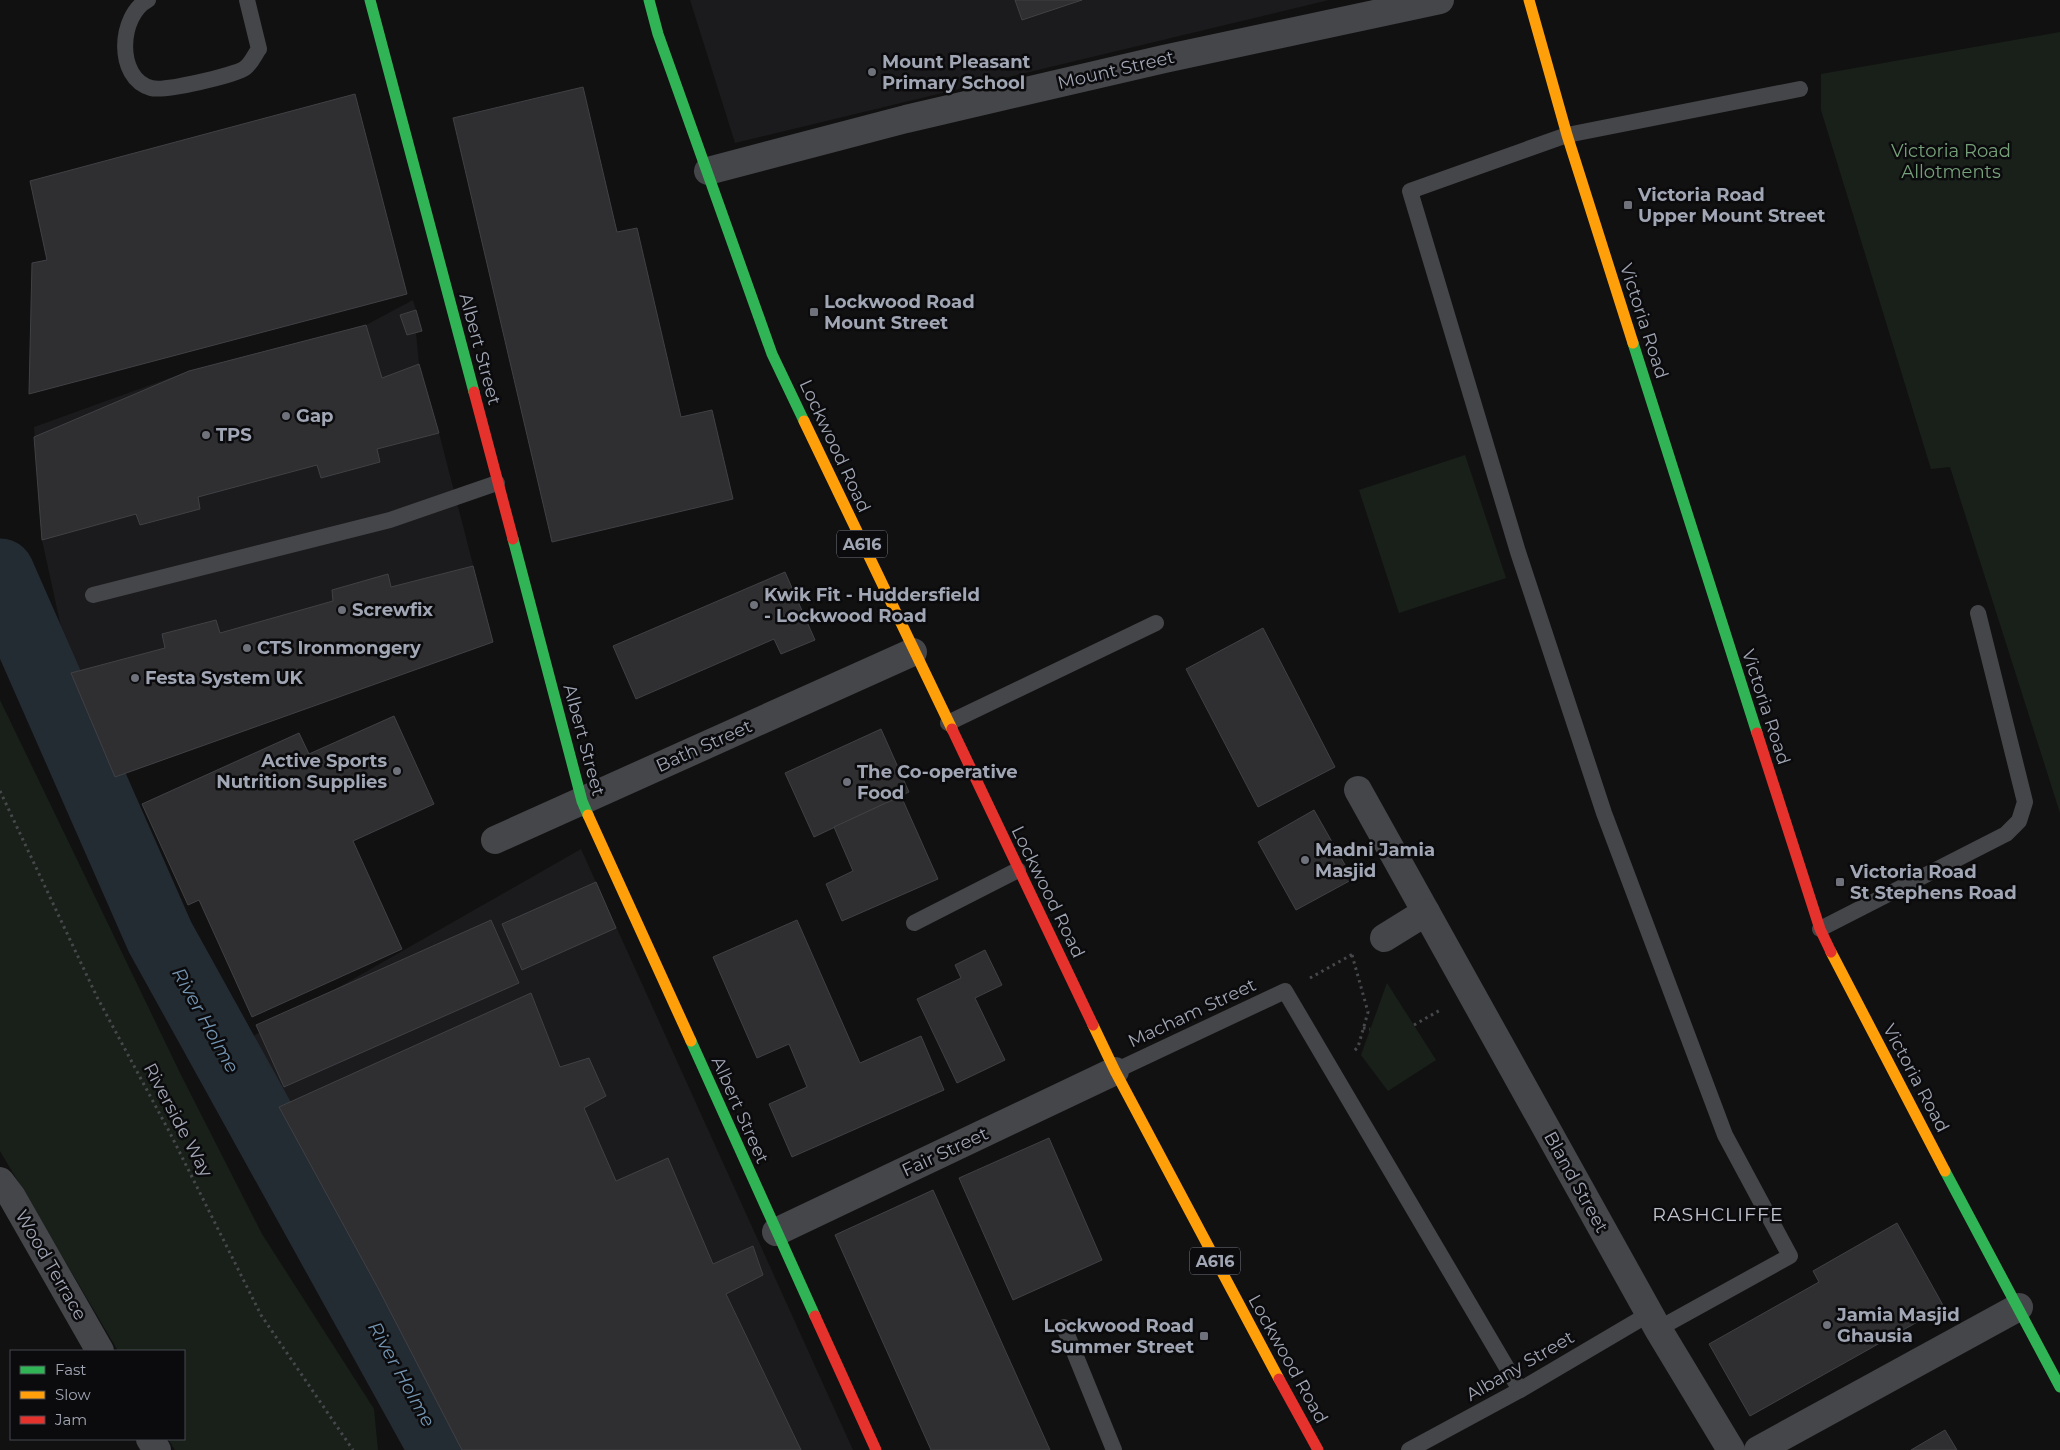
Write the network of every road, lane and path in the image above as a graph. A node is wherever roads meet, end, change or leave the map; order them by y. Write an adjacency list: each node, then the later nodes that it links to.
1 (148, 0): 2 (lane)
2 (247, 0)
3 (370, 0): 10 (street, Albert Street)
4 (649, 0): 9 (street, Lockwood Road / A616)
5 (1440, 0): 9 (street, Mount Street)
6 (1529, 0): 8 (street, Victoria Road)
7 (1800, 89): 8 (lane)
8 (1567, 135): 23 (street, Victoria Road); 34 (lane, Albany Street)
9 (708, 171): 14 (street, Lockwood Road / A616)
10 (497, 484): 11 (lane); 18 (street, Albert Street)
11 (93, 595)
12 (1978, 612): 23 (lane)
13 (1156, 623): 15 (lane)
14 (913, 652): 15 (street, Lockwood Road / A616); 18 (street, Bath Street)
15 (948, 723): 20 (street, Lockwood Road / A616)
16 (1358, 790): 21 (street, Bland Street)
17 (0, 791): 40 (path, Riverside Way)
18 (582, 801): 19 (street, Bath Street); 32 (street, Albert Street)
19 (495, 840)
20 (1018, 870): 22 (lane); 29 (street, Lockwood Road / A616)
21 (1426, 912): 24 (street); 34 (street, Bland Street)
22 (914, 923)
23 (1820, 929): 33 (street, Victoria Road)
24 (1384, 938): 25 (path)
25 (1352, 955): 26 (path); 27 (path)
26 (1285, 991): 29 (lane, Macham Street); 30 (lane)
27 (1364, 1028): 28 (path); 30 (path)
28 (1370, 1029)
29 (1115, 1071): 32 (street, Fair Street); 43 (street, Lockwood Road / A616)
30 (1332, 1071): 38 (lane)
31 (0, 1181): 36 (street, Wood Terrace)
32 (776, 1232): 41 (street, Albert Street)
33 (2019, 1307): 37 (street, Victoria Road); 39 (street)
34 (1653, 1321): 38 (lane, Albany Street); 45 (street, Bland Street)
35 (1064, 1327): 42 (lane)
36 (99, 1350)
37 (2060, 1387)
38 (1520, 1390): 44 (lane, Albany Street)
39 (1775, 1446)
40 (353, 1450)
41 (876, 1450)
42 (1114, 1450)
43 (1318, 1450)
44 (1409, 1450)
45 (1731, 1450)

